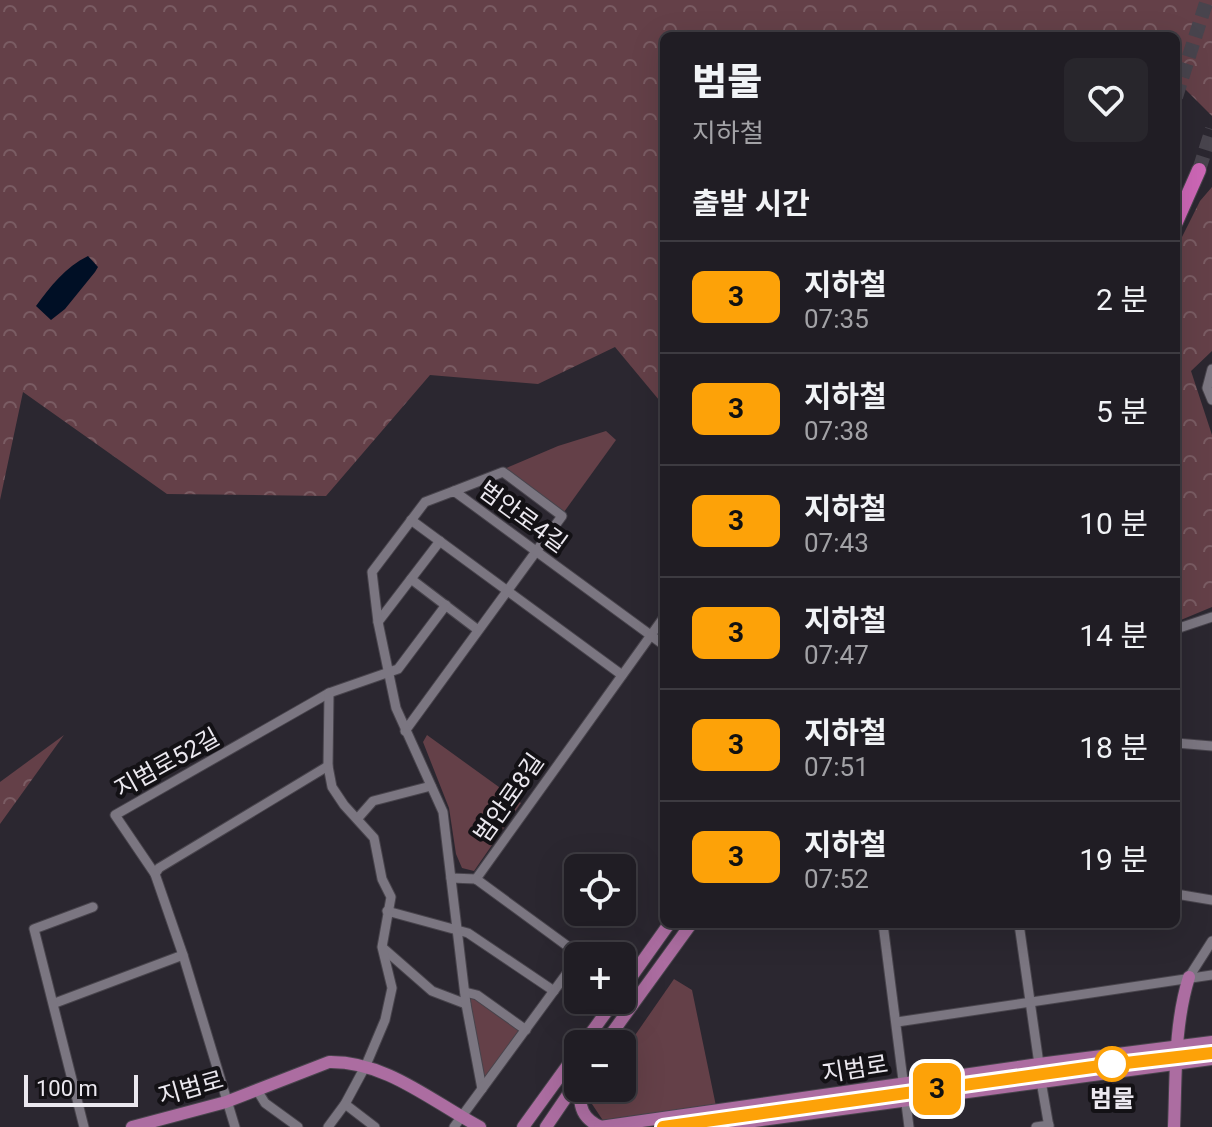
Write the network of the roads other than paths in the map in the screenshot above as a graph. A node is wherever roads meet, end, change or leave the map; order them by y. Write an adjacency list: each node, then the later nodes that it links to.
1 (1199, 170): 2 (highway)
2 (1180, 213)
3 (1212, 369): 4 (street)
4 (1212, 400)
5 (454, 491): 6 (street, 범안로4길); 8 (street, 범안로4길); 8 (street)
6 (411, 520): 7 (street); 13 (street, 범안로4길)
7 (440, 541): 9 (street); 10 (street)
8 (536, 551): 10 (street); 17 (street, 범안로4길)
9 (411, 579): 11 (street); 13 (street)
10 (507, 590): 16 (street); 20 (street)
11 (446, 605): 16 (street); 19 (street)
12 (1212, 617): 15 (street)
13 (378, 622): 19 (street)
14 (660, 623): 17 (street, 범안로8길)
15 (1180, 628)
16 (478, 630): 22 (street)
17 (651, 635): 18 (street, 범안로4길); 20 (street, 범안로8길)
18 (660, 642)
19 (387, 674): 21 (street, 지범로52길); 22 (street)
20 (622, 675): 30 (street, 범안로8길)
21 (329, 693): 25 (street); 28 (street, 지범로52길)
22 (405, 731): 26 (street)
23 (1180, 743): 24 (street)
24 (1212, 746)
25 (328, 766): 27 (street); 28 (street)
26 (431, 786): 27 (street); 29 (street)
27 (358, 818): 34 (street)
28 (155, 874): 43 (street, 지범로52길)
29 (451, 878): 30 (street); 35 (street)
30 (476, 879): 41 (street, 범안로8길)
31 (1180, 895): 32 (street)
32 (1212, 900)
33 (93, 907): 51 (street)
34 (387, 911): 35 (street); 42 (street)
35 (457, 928): 48 (street); 49 (street)
36 (666, 928): 44 (main road)
37 (688, 928): 55 (main road)
38 (884, 928): 53 (street)
39 (1020, 928): 50 (street)
40 (1212, 941): 46 (street)
41 (564, 944)
42 (382, 947): 52 (street); 61 (street)
43 (183, 955): 51 (street); 69 (street, 지범로52길)
44 (636, 970)
45 (1212, 975): 46 (street)
46 (1189, 977): 50 (street); 57 (main road)
47 (564, 978): 48 (street)
48 (554, 991): 54 (street)
49 (465, 992): 52 (street); 54 (street)
50 (1031, 1001): 53 (street); 60 (street)
51 (55, 1003): 74 (street)
52 (466, 1004): 65 (street)
53 (896, 1019): 64 (street)
54 (526, 1030): 65 (street)
55 (614, 1030)
56 (1212, 1042): 57 (main road, 지범로)
57 (1177, 1045): 59 (main road); 60 (main road, 지범로)
58 (1212, 1059): 59 (main road)
59 (1176, 1062): 63 (main road); 87 (main road)
60 (1039, 1064): 64 (main road, 지범로)
61 (366, 1065): 66 (main road, 지범로); 71 (street); 72 (main road, 지범로)
62 (564, 1070): 81 (main road)
63 (1041, 1081): 67 (main road); 73 (street)
64 (903, 1084): 67 (street); 83 (main road, 지범로)
65 (482, 1089): 72 (street)
66 (257, 1090): 69 (main road, 지범로); 77 (street)
67 (905, 1100): 84 (main road); 85 (street)
68 (564, 1101): 82 (main road)
69 (226, 1102): 75 (main road, 지범로); 76 (street, 지범로52길)
70 (579, 1102): 83 (main road)
71 (345, 1104): 78 (street); 79 (street)
72 (457, 1122): 80 (main road, 지범로)
73 (1049, 1126): 86 (street)
74 (84, 1127)
75 (132, 1127)
76 (235, 1127)
77 (298, 1127)
78 (328, 1127)
79 (375, 1127)
80 (480, 1127)
81 (523, 1127)
82 (546, 1127)
83 (600, 1127)
84 (710, 1127)
85 (909, 1127)
86 (1036, 1127)
87 (1174, 1127)

